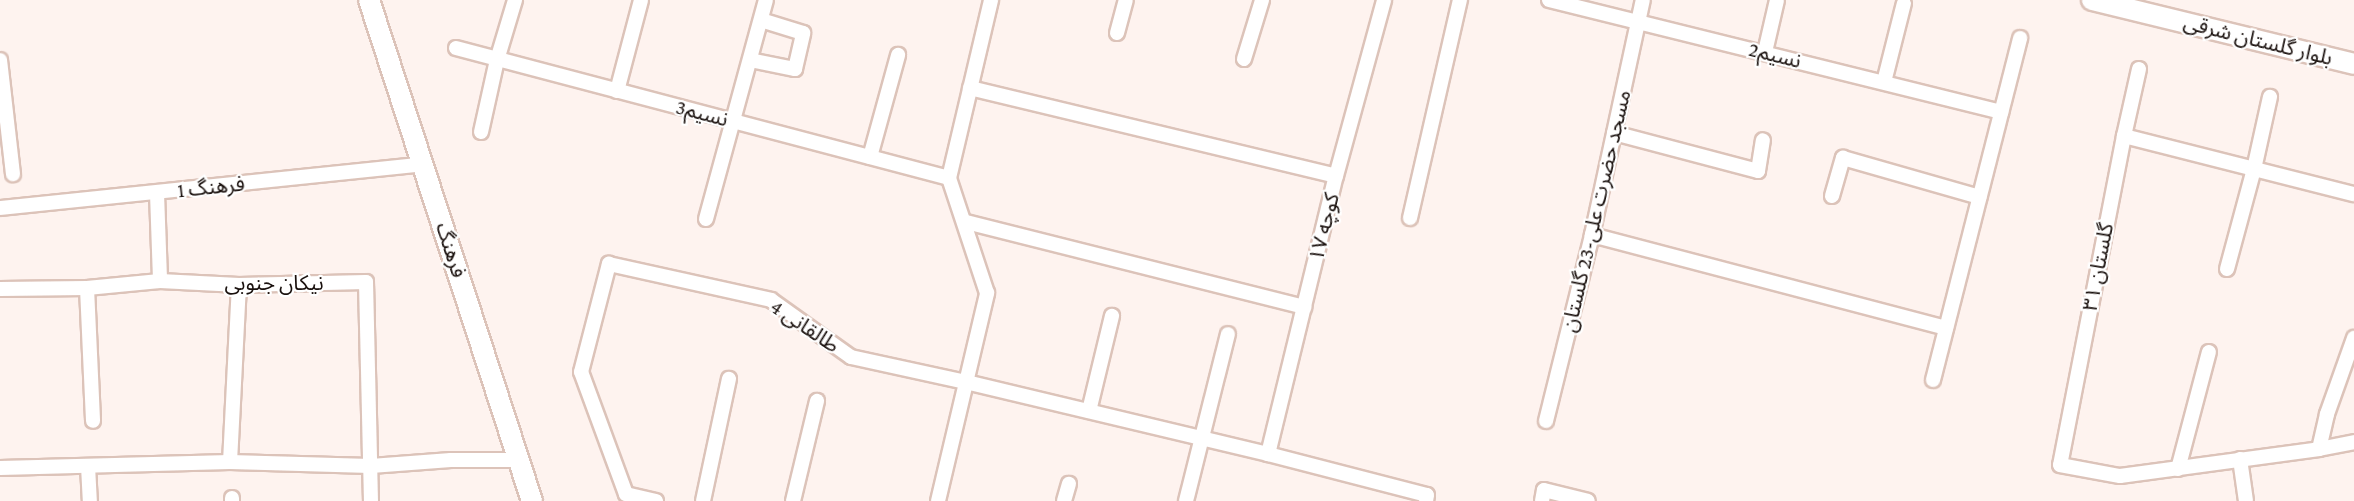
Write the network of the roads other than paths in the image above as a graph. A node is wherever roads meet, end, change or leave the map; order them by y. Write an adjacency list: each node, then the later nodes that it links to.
1 (369, 0): 39 (street, فرهنگ)
2 (515, 0): 24 (street)
3 (641, 0): 30 (street)
4 (766, 0): 15 (street)
5 (991, 0): 29 (street)
6 (1126, 0): 17 (street)
7 (1262, 0): 22 (street)
8 (1384, 0): 42 (street, کوچه ۱۷)
9 (1460, 0): 49 (street)
10 (1549, 0): 16 (street, نسیم2)
11 (1643, 0): 16 (street, مسجد حضرت علی-23 گلستان)
12 (1777, 0): 20 (street)
13 (2100, 1): 26 (street, بلوار گلستان شرقی)
14 (1904, 3): 28 (street)
15 (761, 20): 25 (street); 25 (street)
16 (1638, 21): 20 (street, نسیم2); 35 (street, مسجد حضرت علی-23 گلستان)
17 (1117, 33)
18 (2020, 38): 32 (street)
19 (456, 48): 24 (street, نسیم3)
20 (1765, 52): 28 (street, نسیم2)
21 (898, 55): 38 (street)
22 (1244, 59)
23 (0, 60): 41 (street)
24 (497, 60): 30 (street, نسیم3); 34 (street)
25 (750, 60): 33 (street)
26 (2354, 64)
27 (2139, 69): 36 (street, گلستان ۳۱)
28 (1884, 82): 32 (street, نسیم2)
29 (970, 88): 42 (street); 43 (street)
30 (617, 91): 33 (street, نسیم3)
31 (2270, 97): 40 (street)
32 (2001, 112): 47 (street)
33 (733, 121): 38 (street, نسیم3); 50 (street)
34 (481, 132)
35 (1614, 133): 37 (street); 52 (street, مسجد حضرت علی-23 گلستان)
36 (2124, 136): 40 (street); 81 (street, گلستان ۳۱)
37 (1763, 140)
38 (870, 157): 43 (street, نسیم3)
39 (423, 164): 44 (street, فرهنگ 1); 76 (street, فرهنگ)
40 (2254, 169): 45 (street); 53 (street)
41 (14, 174)
42 (1336, 176): 58 (street, کوچه ۱۷)
43 (949, 178): 51 (street)
44 (157, 193): 48 (street, فرهنگ 1); 54 (street)
45 (2354, 194)
46 (1832, 196): 47 (street)
47 (1980, 197): 60 (street)
48 (0, 208)
49 (1410, 218)
50 (706, 219)
51 (966, 222): 58 (street); 66 (street)
52 (1592, 235): 60 (street); 70 (street, مسجد حضرت علی-23 گلستان)
53 (2227, 269)
54 (160, 281): 55 (street, نیکان جنوبی); 56 (street, نیکان جنوبی)
55 (239, 285): 77 (street); 79 (street, نیکان جنوبی)
56 (87, 288): 57 (street, نیکان جنوبی); 69 (street)
57 (0, 289)
58 (1304, 306): 74 (street, کوچه ۱۷)
59 (1112, 316): 68 (street)
60 (1946, 328): 65 (street)
61 (1228, 334): 71 (street)
62 (2354, 338): 73 (street)
63 (2209, 352): 81 (street)
64 (729, 379): 88 (street)
65 (1934, 380)
66 (966, 382): 68 (street, طالقانی 4); 87 (street, طالقانی 4); 90 (street)
67 (817, 401): 89 (street)
68 (1089, 411): 71 (street, طالقانی 4)
69 (93, 421)
70 (1546, 421)
71 (1203, 438): 74 (street, طالقانی 4); 92 (street)
72 (2354, 442): 73 (street)
73 (2319, 449): 75 (street)
74 (1268, 454): 93 (street, طالقانی 4)
75 (2240, 459): 81 (street); 95 (street)
76 (519, 460): 79 (street); 86 (street, فرهنگ)
77 (230, 462): 78 (street); 79 (street)
78 (88, 466): 80 (street); 84 (street)
79 (371, 466): 85 (street)
80 (0, 468)
81 (2178, 469)
82 (1069, 484): 91 (street)
83 (1543, 495): 94 (street)
84 (90, 501)
85 (371, 501)
86 (532, 501)
87 (656, 501)
88 (703, 501)
89 (793, 501)
90 (938, 501)
91 (1064, 501)
92 (1186, 501)
93 (1426, 501)
94 (1588, 501)
95 (2246, 501)

